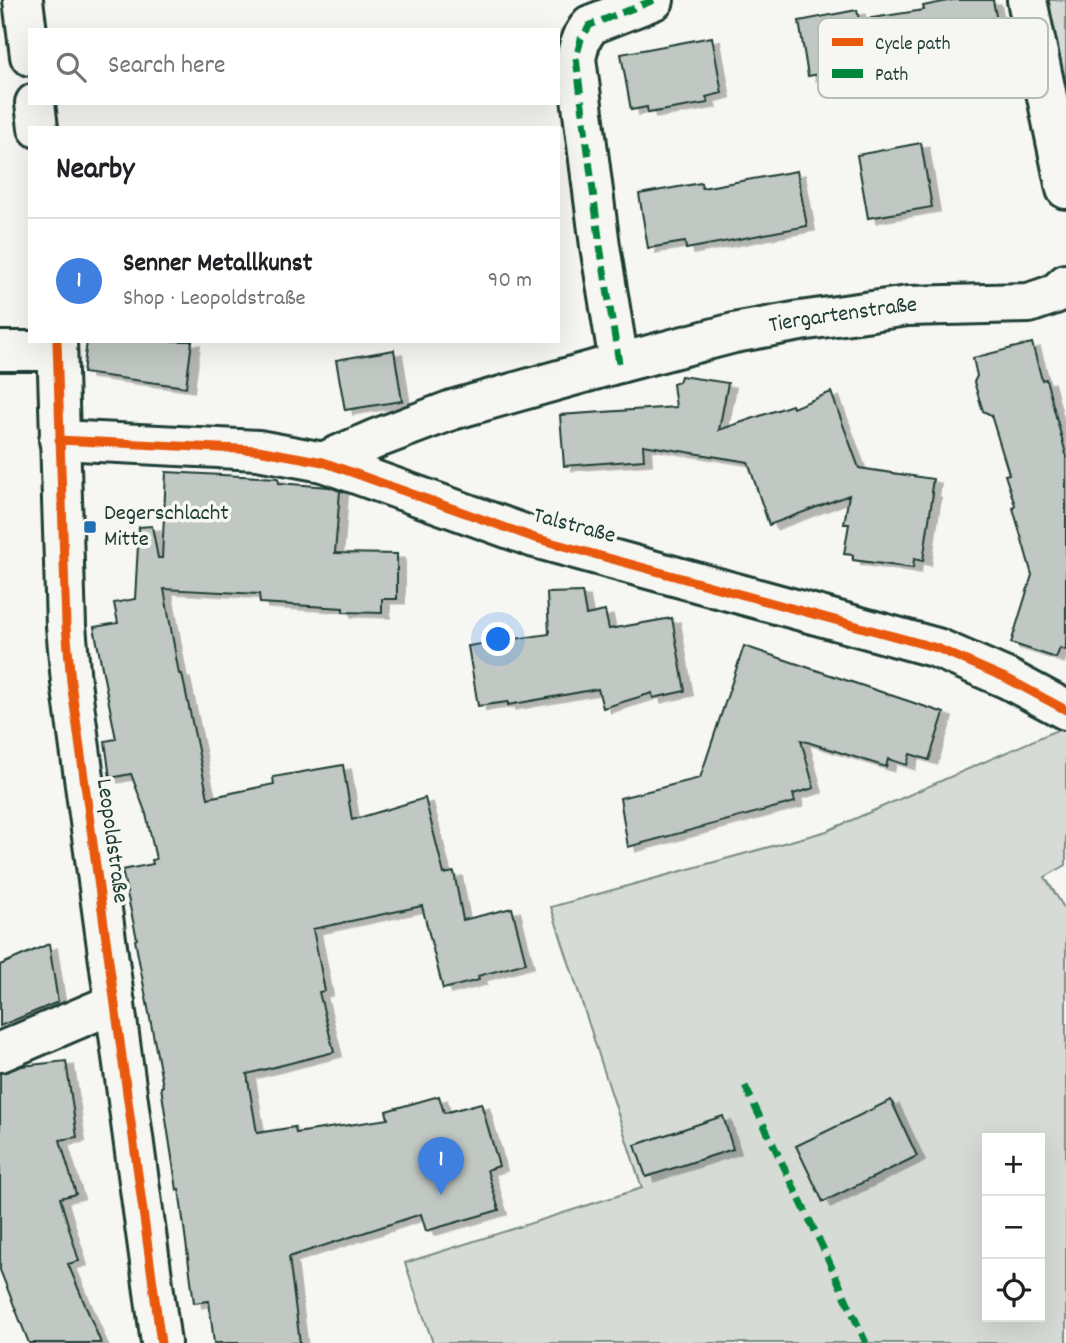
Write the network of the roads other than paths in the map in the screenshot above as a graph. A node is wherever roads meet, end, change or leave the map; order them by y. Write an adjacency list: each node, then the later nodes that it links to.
1 (23, 0): 5 (street)
2 (654, 0): 13 (street)
3 (1027, 0): 4 (street)
4 (1031, 18)
5 (28, 40)
6 (1047, 98): 9 (street)
7 (36, 105): 8 (street)
8 (38, 126)
9 (1066, 189)
10 (1066, 284): 13 (street, Tiergartenstraße)
11 (57, 346): 12 (street); 14 (street, Leopoldstraße)
12 (0, 351)
13 (619, 363): 15 (street, Tiergartenstraße)
14 (59, 440): 15 (street, Talstraße); 17 (street, Leopoldstraße)
15 (323, 462): 16 (street, Talstraße)
16 (1066, 710)
17 (115, 1003): 18 (street); 19 (street, Leopoldstraße)
18 (0, 1052)
19 (161, 1343)

